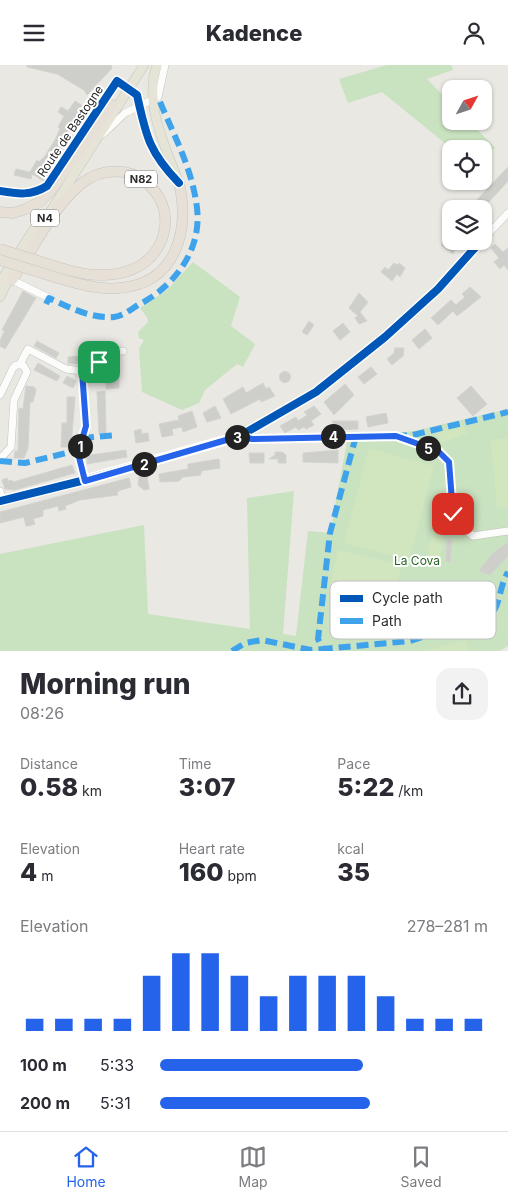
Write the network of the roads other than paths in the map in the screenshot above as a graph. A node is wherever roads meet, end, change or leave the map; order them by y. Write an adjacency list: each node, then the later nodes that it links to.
1 (138, 65): 5 (main road, Route de Bastogne / N4)
2 (144, 65): 5 (main road, Route de Bastogne / N4)
3 (157, 65): 6 (main road, N82)
4 (165, 65): 6 (street)
5 (127, 87): 7 (main road, Route de Bastogne / N4); 8 (street); 9 (main road, Route de Bastogne / N4); 11 (street, Route de Bastogne)
6 (154, 100): 8 (street); 10 (main road, N82)
7 (112, 105): 12 (highway); 20 (main road, Route de Bastogne / N4)
8 (140, 107): 9 (street); 10 (street)
9 (92, 145): 21 (main road, Route de Bastogne / N4)
10 (179, 183): 18 (highway, N82)
11 (0, 191)
12 (0, 212)
13 (508, 213): 14 (street)
14 (492, 230)
15 (0, 249): 18 (highway, N82, bridge)
16 (473, 250): 27 (street)
17 (0, 260): 18 (highway, N82, bridge)
18 (61, 273): 19 (highway, N82)
19 (12, 280): 21 (main road, N82); 22 (street)
20 (0, 282)
21 (1, 295)
22 (49, 298)
23 (123, 351): 25 (street)
24 (20, 364): 25 (street); 26 (street); 28 (street)
25 (82, 371): 29 (street)
26 (0, 395)
27 (240, 436): 29 (street); 32 (street)
28 (1, 456)
29 (85, 481): 31 (street)
30 (0, 491): 31 (street)
31 (2, 501)
32 (508, 531)

